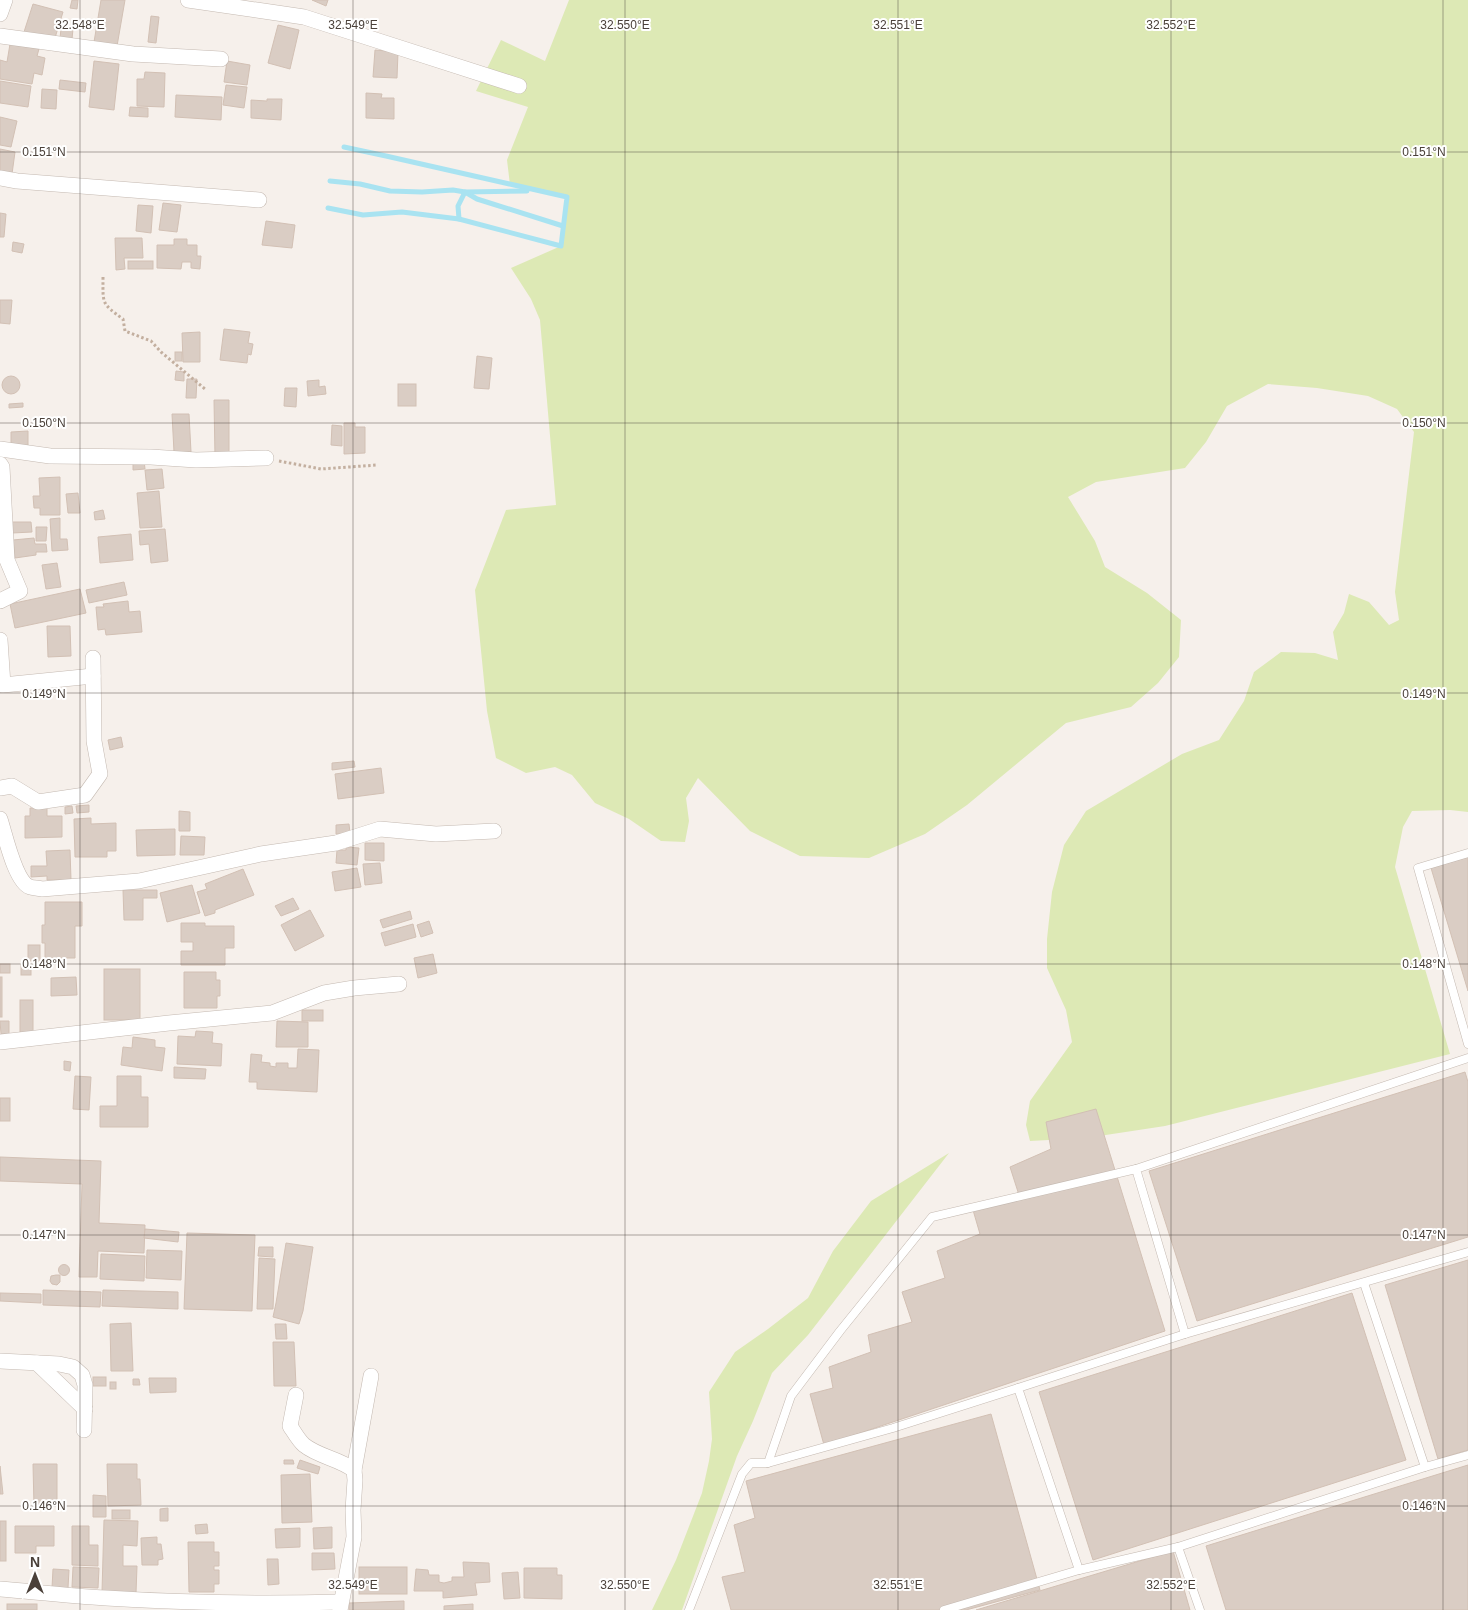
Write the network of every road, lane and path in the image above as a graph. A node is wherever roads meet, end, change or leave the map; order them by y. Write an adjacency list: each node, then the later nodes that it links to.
1 (5, 0): 3 (street)
2 (188, 0): 6 (street)
3 (0, 14)
4 (0, 36): 5 (street)
5 (221, 59)
6 (519, 86)
7 (0, 178): 8 (street)
8 (259, 200)
9 (103, 277): 10 (path)
10 (205, 389)
11 (0, 449): 12 (street)
12 (266, 458): 14 (path)
13 (0, 464): 15 (street)
14 (377, 465)
15 (0, 601)
16 (0, 640): 18 (street)
17 (93, 658): 18 (street)
18 (93, 676): 19 (street)
19 (0, 788)
20 (0, 819): 21 (street)
21 (494, 831)
22 (1468, 853): 25 (lane)
23 (399, 984): 24 (street)
24 (0, 1042)
25 (1468, 1044)
26 (1468, 1058): 27 (lane)
27 (1136, 1169): 30 (lane); 39 (lane)
28 (1468, 1252): 29 (lane)
29 (1364, 1282): 30 (lane); 40 (lane)
30 (1185, 1334): 34 (lane)
31 (0, 1361): 32 (street)
32 (37, 1363): 36 (street); 36 (street)
33 (371, 1376): 41 (street)
34 (1018, 1388): 39 (lane); 43 (lane)
35 (296, 1395): 41 (street)
36 (85, 1409): 37 (street)
37 (84, 1430)
38 (1468, 1455): 40 (lane)
39 (768, 1463): 46 (lane)
40 (1425, 1468): 42 (lane)
41 (354, 1470): 45 (street)
42 (1178, 1546): 43 (lane); 48 (lane)
43 (1079, 1570): 47 (lane)
44 (0, 1589): 45 (street)
45 (340, 1606)
46 (689, 1610)
47 (944, 1610)
48 (1200, 1610)

